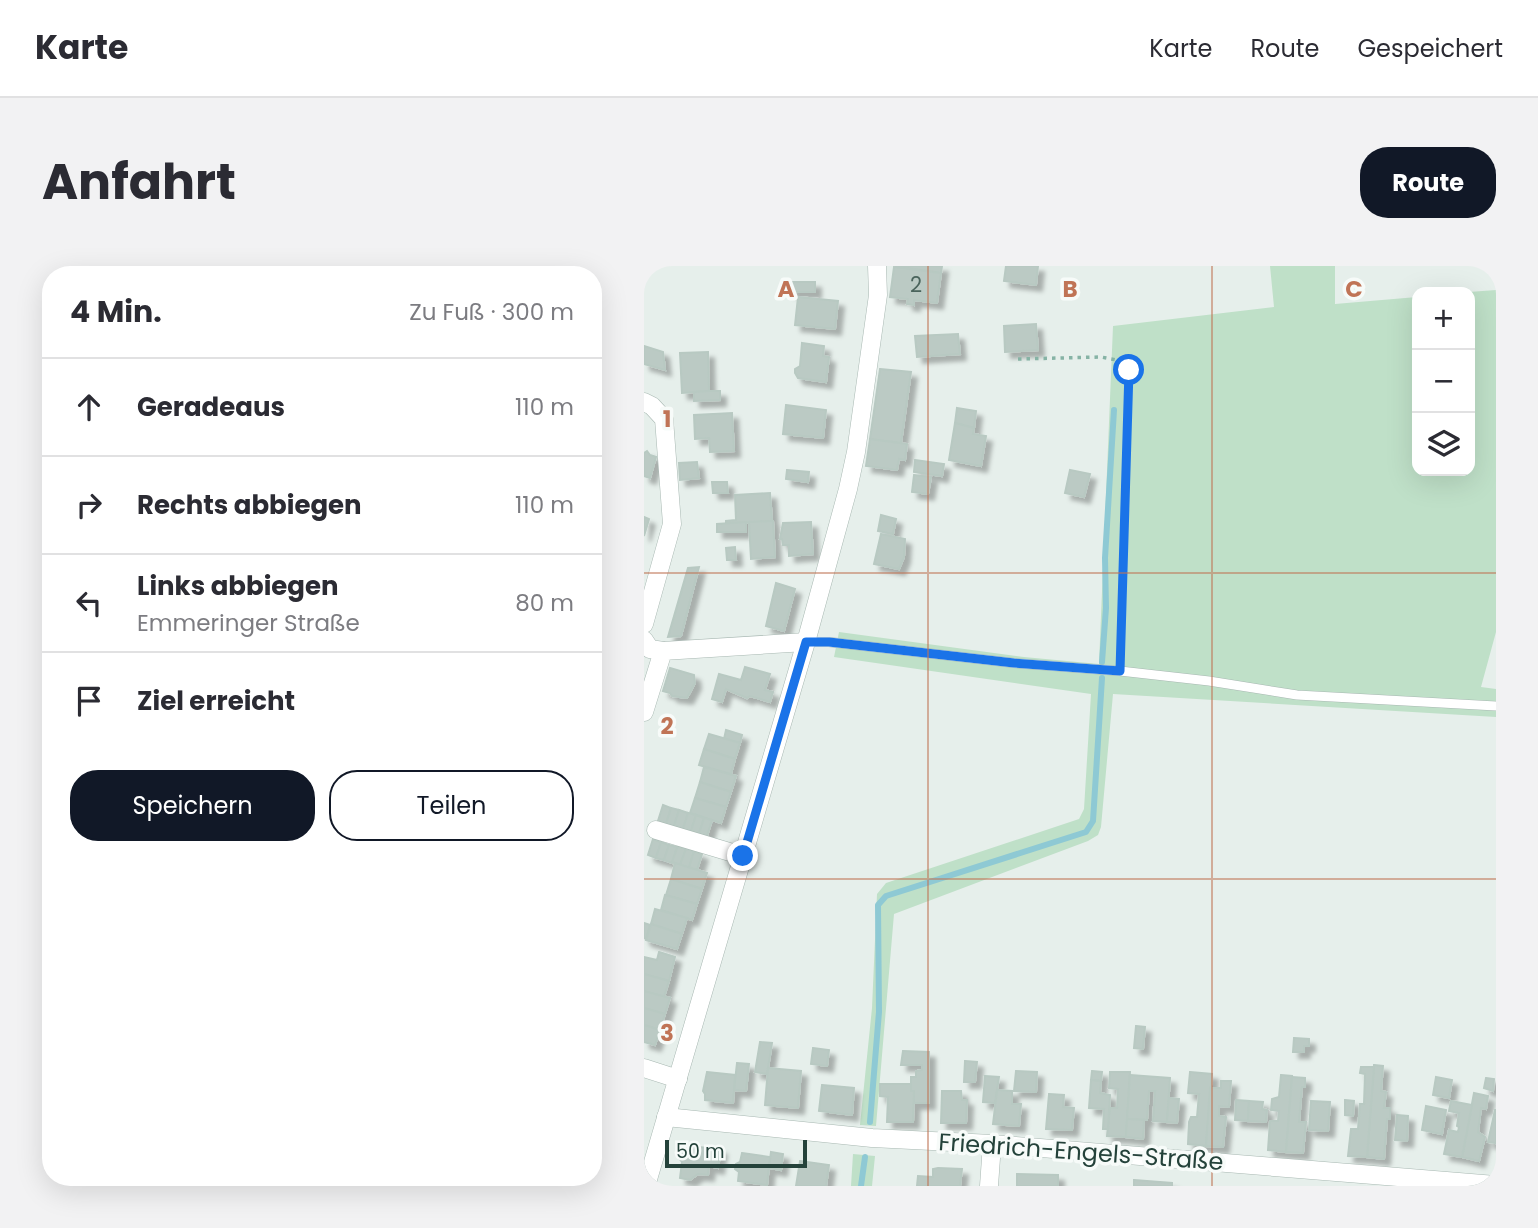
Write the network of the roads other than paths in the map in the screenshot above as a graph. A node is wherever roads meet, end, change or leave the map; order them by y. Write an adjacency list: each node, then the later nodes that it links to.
1 (877, 266): 5 (street)
2 (644, 402): 3 (street)
3 (644, 624)
4 (644, 640): 6 (street)
5 (806, 642): 6 (street); 7 (lane); 10 (street)
6 (663, 651): 8 (street)
7 (1496, 706)
8 (644, 712)
9 (656, 830): 10 (street)
10 (743, 856): 12 (street)
11 (644, 1068): 12 (street)
12 (678, 1079): 13 (street)
13 (666, 1116): 14 (street, Friedrich-Engels-Straße); 16 (street)
14 (992, 1144): 15 (street, Friedrich-Engels-Straße); 17 (street)
15 (1496, 1185)
16 (646, 1186)
17 (989, 1186)

